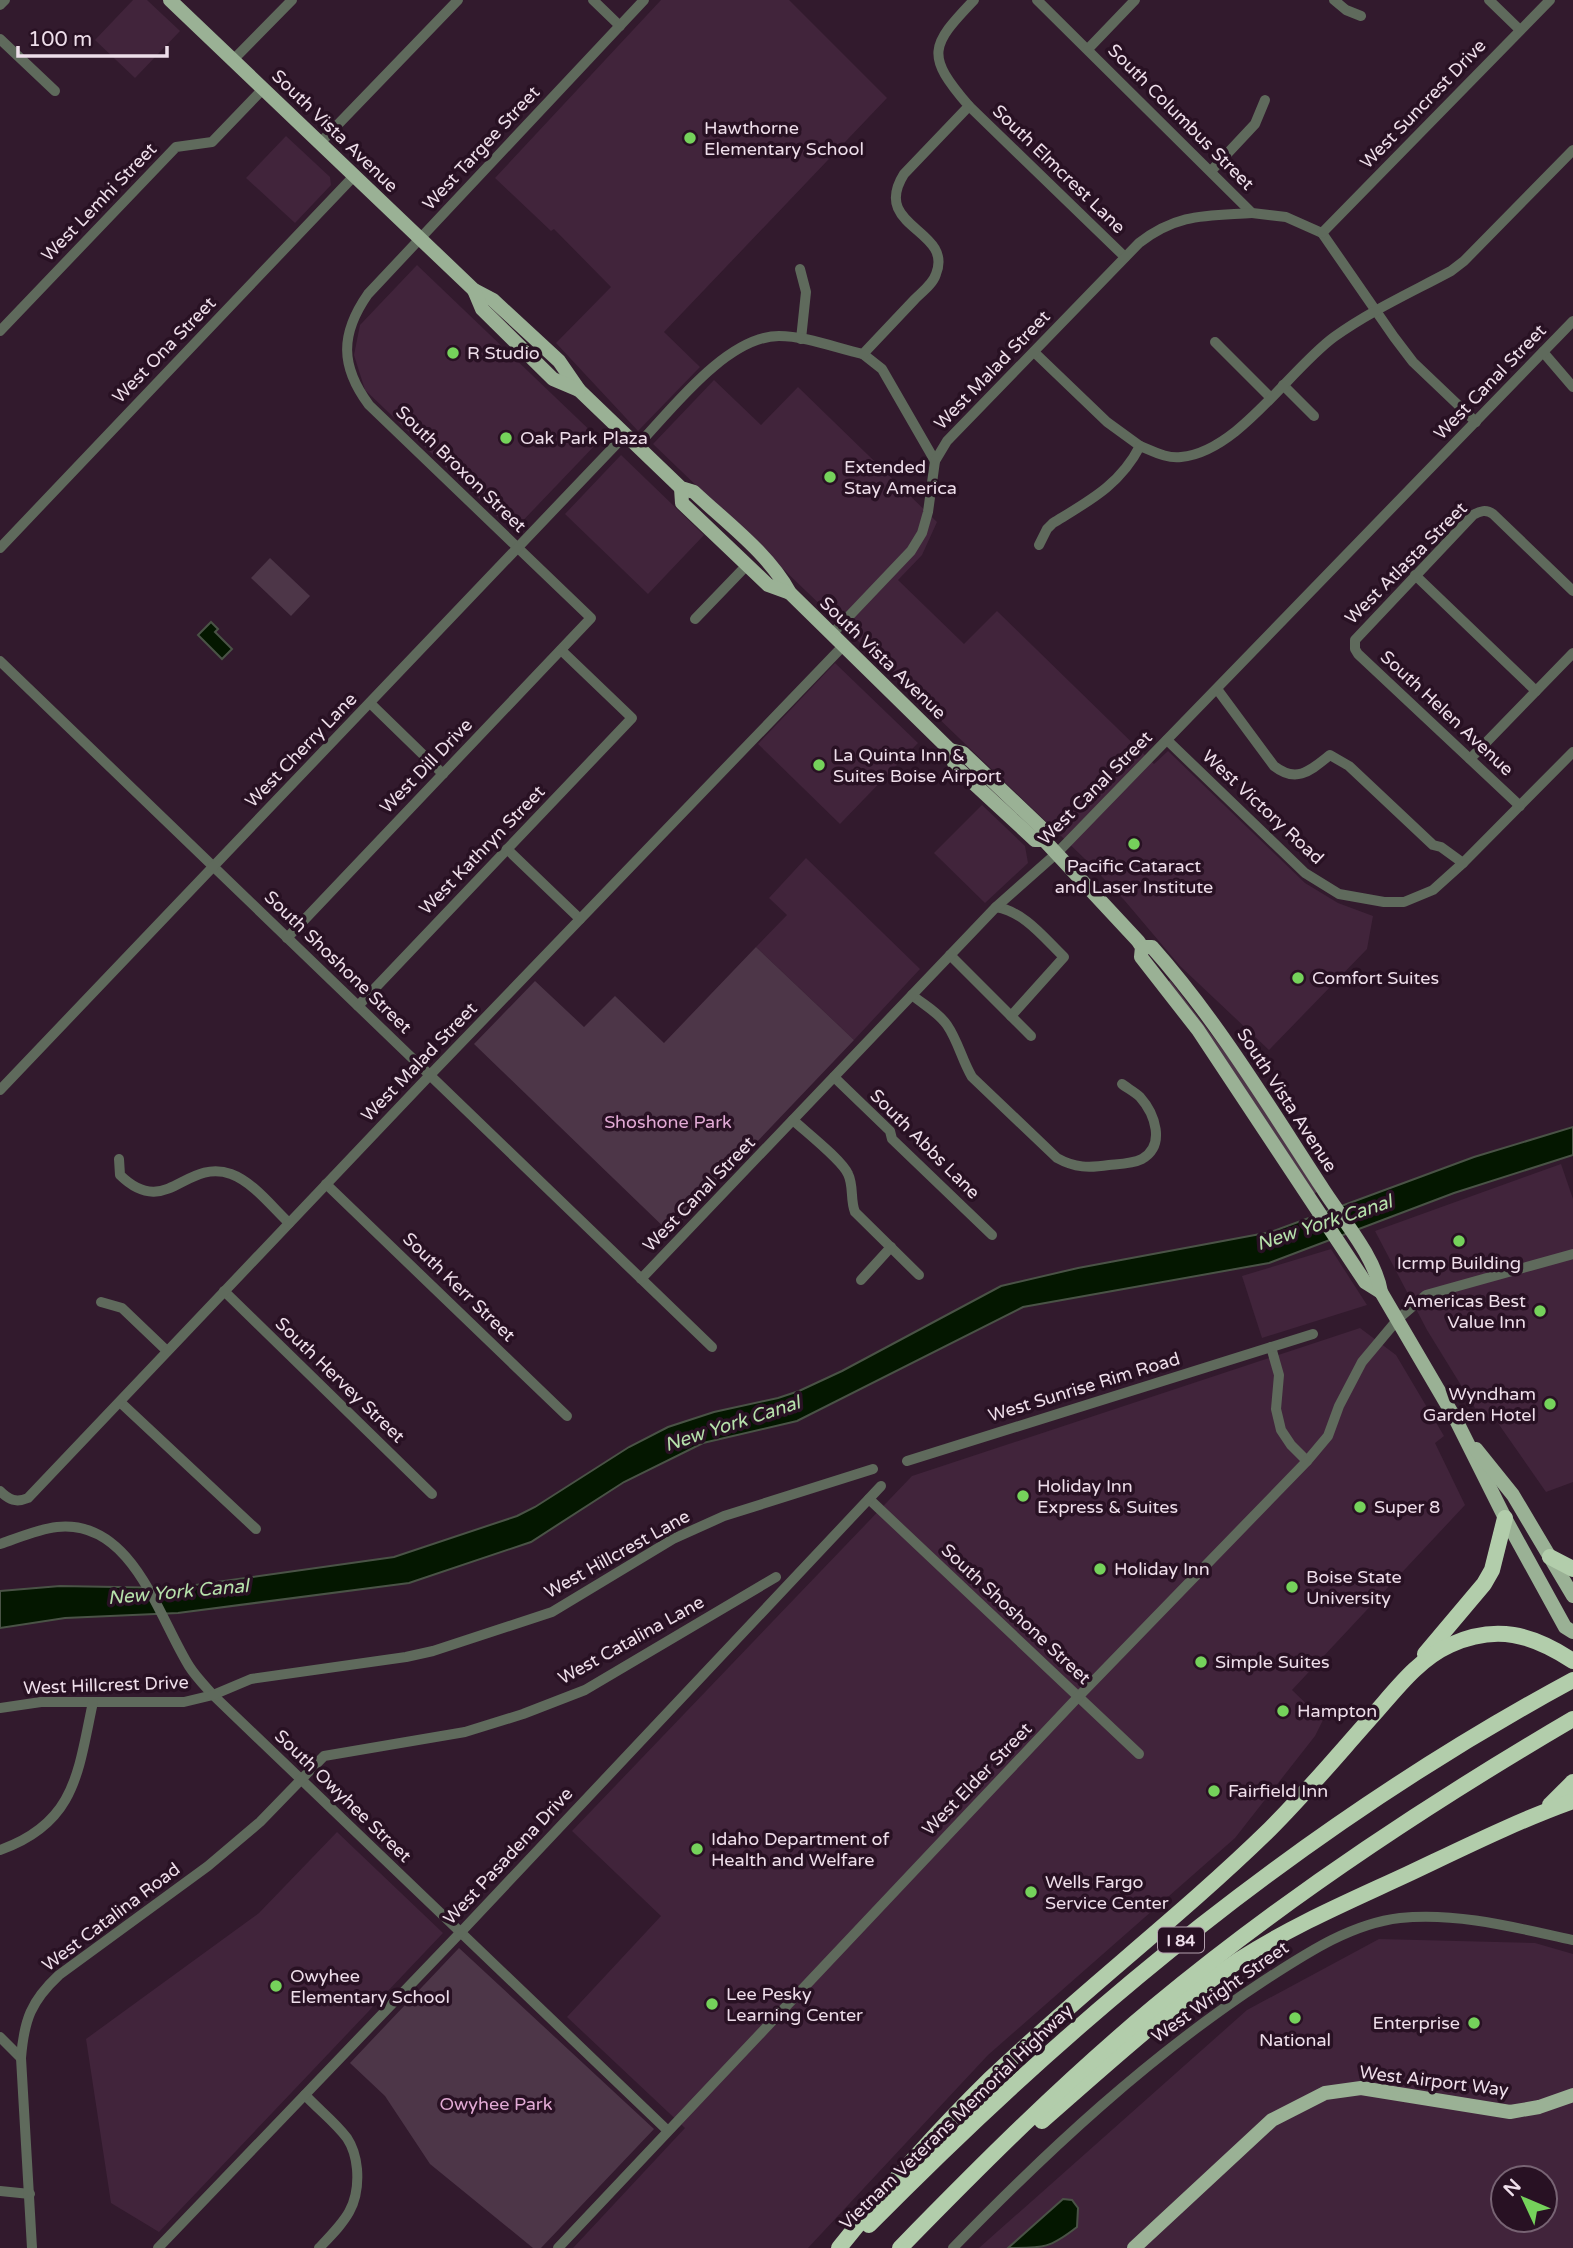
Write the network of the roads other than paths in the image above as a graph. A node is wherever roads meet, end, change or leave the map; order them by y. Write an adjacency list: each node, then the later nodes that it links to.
1 (5, 0): 13 (street)
2 (170, 0): 19 (main road, South Vista Avenue)
3 (292, 0): 19 (street)
4 (458, 0): 24 (street)
5 (593, 0): 15 (street)
6 (644, 0): 15 (street, West Targee Street)
7 (974, 0): 23 (street)
8 (1037, 0): 18 (street, South Columbus Street)
9 (1135, 0): 18 (street)
10 (1334, 0): 14 (street)
11 (1489, 0): 16 (street)
12 (1550, 0): 16 (street, West Suncrest Drive)
13 (0, 5)
14 (1361, 16)
15 (620, 26): 30 (street, West Targee Street)
16 (1520, 30): 29 (street, West Suncrest Drive)
17 (0, 39): 21 (street)
18 (1088, 49): 26 (street, South Columbus Street)
19 (233, 60): 20 (main road, South Vista Avenue)
20 (263, 89): 24 (main road, South Vista Avenue); 36 (street, West Lemhi Street)
21 (55, 92)
22 (1265, 100): 26 (street)
23 (969, 106): 31 (street, South Elmcrest Lane); 41 (street)
24 (320, 143): 27 (main road, South Vista Avenue)
25 (1573, 150): 33 (street)
26 (1211, 171): 28 (street, South Columbus Street)
27 (354, 176): 30 (main road, South Vista Avenue); 54 (street, West Ona Street)
28 (1252, 213): 29 (street, South Columbus Street); 31 (street, West Malad Street)
29 (1322, 233): 33 (street)
30 (420, 239): 35 (street, West Targee Street); 47 (main road, South Vista Avenue)
31 (1125, 257): 39 (street, West Malad Street)
32 (800, 269): 37 (street)
33 (1377, 311): 42 (street); 46 (street)
34 (1573, 321): 40 (street, West Canal Street)
35 (350, 325): 53 (street, South Broxon Street)
36 (0, 331)
37 (802, 339): 41 (street); 48 (street)
38 (1215, 342): 44 (street)
39 (1034, 352): 49 (street); 50 (street, West Malad Street)
40 (1542, 352): 43 (street); 46 (street, West Canal Street)
41 (863, 354): 50 (street)
42 (1283, 385): 44 (street); 45 (street)
43 (1573, 387)
44 (1270, 397): 49 (street)
45 (1314, 416)
46 (1476, 422): 67 (street, West Canal Street)
47 (626, 434): 48 (main road, South Vista Avenue); 53 (street, West Cherry Lane)
48 (637, 446): 51 (main road, South Vista Avenue)
49 (1140, 446): 52 (street)
50 (935, 461): 61 (street, West Malad Street)
51 (681, 488): 55 (main road, South Vista Avenue); 58 (main road, South Vista Avenue)
52 (1039, 545)
53 (518, 547): 59 (street, South Broxon Street); 69 (street, West Cherry Lane)
54 (0, 548)
55 (747, 565): 58 (main road, South Vista Avenue); 60 (street)
56 (1415, 575): 57 (street, West Atlasta Street); 62 (street, West Atlasta Street); 68 (street)
57 (1573, 591)
58 (790, 593): 61 (main road, South Vista Avenue)
59 (591, 618): 64 (street, West Dill Drive)
60 (695, 619)
61 (832, 634): 63 (main road, South Vista Avenue)
62 (1354, 644): 72 (street, South Helen Avenue)
63 (844, 645): 76 (main road, South Vista Avenue); 80 (street, West Malad Street)
64 (561, 650): 73 (street, West Dill Drive); 75 (street, West Kathryn Street)
65 (1573, 653): 68 (street)
66 (0, 661): 78 (street, South Shoshone Street)
67 (1217, 689): 70 (street, West Canal Street); 77 (street)
68 (1536, 691): 72 (street)
69 (370, 703): 73 (street); 78 (street, West Cherry Lane)
70 (1167, 740): 76 (street, West Canal Street); 77 (street, West Victory Road)
71 (1573, 751): 74 (street, West Victory Road)
72 (1470, 759): 74 (street, South Helen Avenue)
73 (443, 774): 81 (street, West Dill Drive)
74 (1520, 806): 77 (street, West Victory Road)
75 (507, 849): 80 (street); 85 (street, West Kathryn Street)
76 (1057, 853): 79 (street, West Canal Street); 82 (main road, South Vista Avenue)
77 (1463, 863)
78 (214, 867): 81 (street, South Shoshone Street); 89 (street, West Cherry Lane)
79 (996, 907): 83 (street, West Canal Street); 86 (street)
80 (580, 919): 88 (street, West Malad Street)
81 (287, 937): 85 (street, South Shoshone Street)
82 (1142, 947): 104 (main road, South Vista Avenue); 104 (main road, South Vista Avenue)
83 (950, 956): 84 (street, West Canal Street); 86 (street)
84 (912, 995): 90 (street, West Canal Street); 91 (street)
85 (358, 1006): 88 (street, South Shoshone Street)
86 (1011, 1016): 87 (street)
87 (1031, 1036)
88 (430, 1075): 95 (street, West Malad Street); 101 (street, South Shoshone Street)
89 (4, 1077): 92 (street, West Cherry Lane)
90 (834, 1077): 93 (street, West Canal Street); 97 (street, South Abbs Lane)
91 (1122, 1084)
92 (0, 1090)
93 (793, 1120): 98 (street); 101 (street, West Canal Street)
94 (119, 1159): 96 (street)
95 (326, 1184): 96 (street, West Malad Street); 112 (street, South Kerr Street)
96 (289, 1223): 103 (street, West Malad Street)
97 (992, 1235)
98 (891, 1247): 100 (street); 102 (street)
99 (1573, 1254): 106 (street)
100 (919, 1275)
101 (641, 1279): 108 (street, South Shoshone Street)
102 (861, 1280)
103 (224, 1291): 110 (street, West Malad Street); 119 (street, South Hervey Street)
104 (1381, 1292): 106 (main road, South Vista Avenue)
105 (101, 1302): 110 (street)
106 (1398, 1319): 113 (main road, South Vista Avenue); 115 (street, West Elder Street)
107 (1314, 1334): 109 (street, West Sunrise Rim Road)
108 (712, 1347)
109 (1271, 1347): 114 (street, West Sunrise Rim Road); 115 (street)
110 (167, 1351): 111 (street, West Malad Street)
111 (120, 1402): 118 (street, West Malad Street); 122 (street)
112 (566, 1416)
113 (1462, 1432): 121 (main road, South Vista Avenue); 124 (main road, South Vista Avenue)
114 (907, 1461)
115 (1307, 1461): 133 (street, West Elder Street)
116 (873, 1469): 132 (street, West Hillcrest Lane)
117 (881, 1486): 120 (street, West Pasadena Drive)
118 (0, 1491)
119 (432, 1494)
120 (869, 1499): 133 (street, South Shoshone Street); 143 (street, West Pasadena Drive)
121 (1505, 1518): 128 (main road, South Vista Avenue); 131 (highway)
122 (256, 1529)
123 (0, 1544): 132 (street, South Owyhee Street)
124 (1550, 1557): 125 (highway); 127 (main road, South Vista Avenue)
125 (1573, 1569)
126 (776, 1577): 138 (street, West Catalina Lane)
127 (1573, 1596)
128 (1573, 1632)
129 (1573, 1661): 131 (highway)
130 (1573, 1680): 158 (highway, Vietnam Veterans Memorial Highway / I 84)
131 (1400, 1685): 157 (highway)
132 (213, 1695): 134 (street, West Hillcrest Drive); 138 (street, South Owyhee Street)
133 (1079, 1696): 137 (street, South Shoshone Street); 149 (street, West Elder Street)
134 (93, 1702): 135 (street, West Hillcrest Drive); 142 (street)
135 (0, 1708)
136 (1573, 1719): 152 (highway, I 84)
137 (1139, 1754)
138 (301, 1780): 143 (street, South Owyhee Street); 146 (street, West Catalina Road)
139 (1573, 1782): 141 (highway)
140 (1573, 1801): 141 (highway)
141 (1537, 1814): 152 (highway)
142 (0, 1850)
143 (460, 1933): 147 (street, West Pasadena Drive); 149 (street, South Owyhee Street)
144 (1573, 1940): 159 (street, West Wright Street)
145 (0, 2037): 146 (street)
146 (21, 2057): 151 (street, West Catalina Road)
147 (305, 2095): 154 (street, West Pasadena Drive); 155 (street)
148 (1573, 2095): 160 (main road, West Airport Way)
149 (667, 2130): 156 (street, West Elder Street)
150 (0, 2191): 151 (street)
151 (30, 2194): 153 (street, West Catalina Road)
152 (901, 2247)
153 (32, 2248)
154 (158, 2248)
155 (319, 2248)
156 (558, 2248)
157 (839, 2248)
158 (847, 2248)
159 (953, 2248)
160 (1134, 2248)

